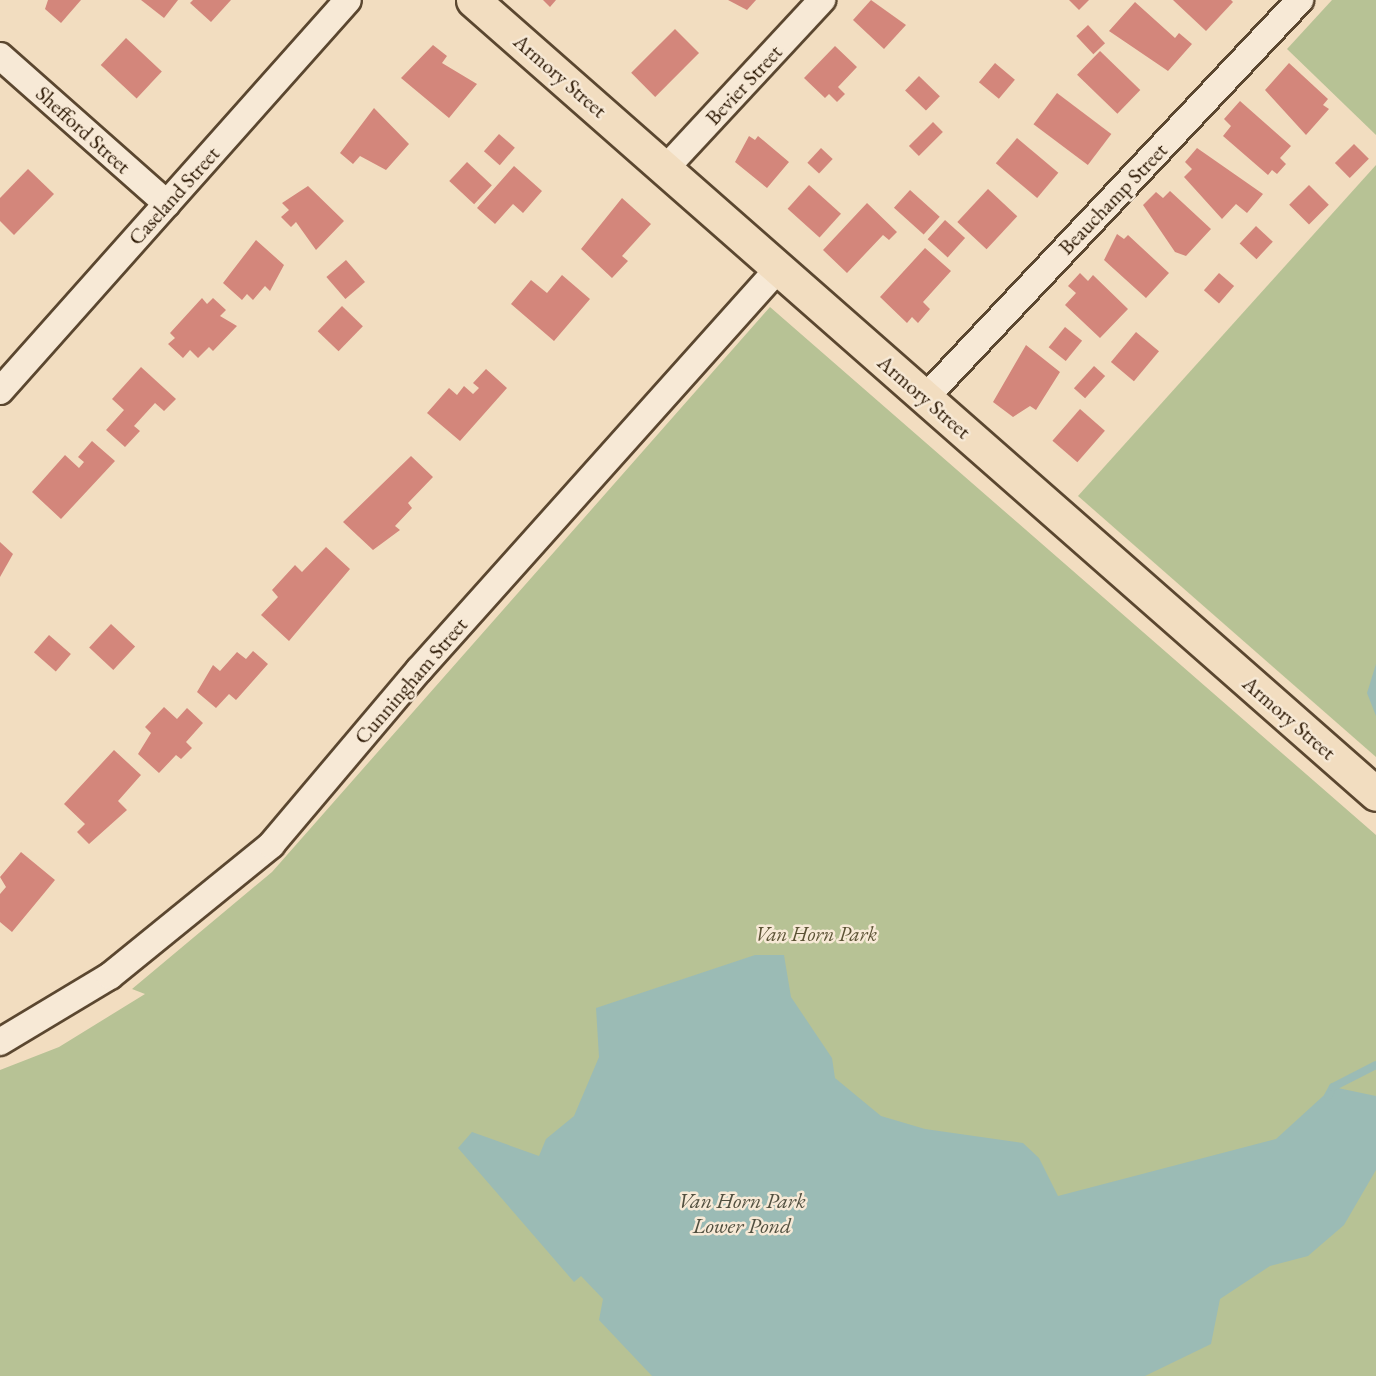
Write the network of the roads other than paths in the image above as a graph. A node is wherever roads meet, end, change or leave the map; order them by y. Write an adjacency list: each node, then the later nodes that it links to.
1 (348, 0): 7 (street, Caseland Street)
2 (473, 0): 6 (main road, Armory Street)
3 (822, 0): 6 (street, Bevier Street)
4 (1300, 0): 10 (street, Beauchamp Street)
5 (0, 56): 7 (street, Shefford Street)
6 (665, 169): 8 (main road, Armory Street)
7 (167, 204): 9 (street, Caseland Street)
8 (778, 269): 10 (main road, Armory Street); 12 (street, Cunningham Street)
9 (0, 391)
10 (925, 398): 11 (main road, Armory Street)
11 (1376, 795)
12 (0, 1042)

